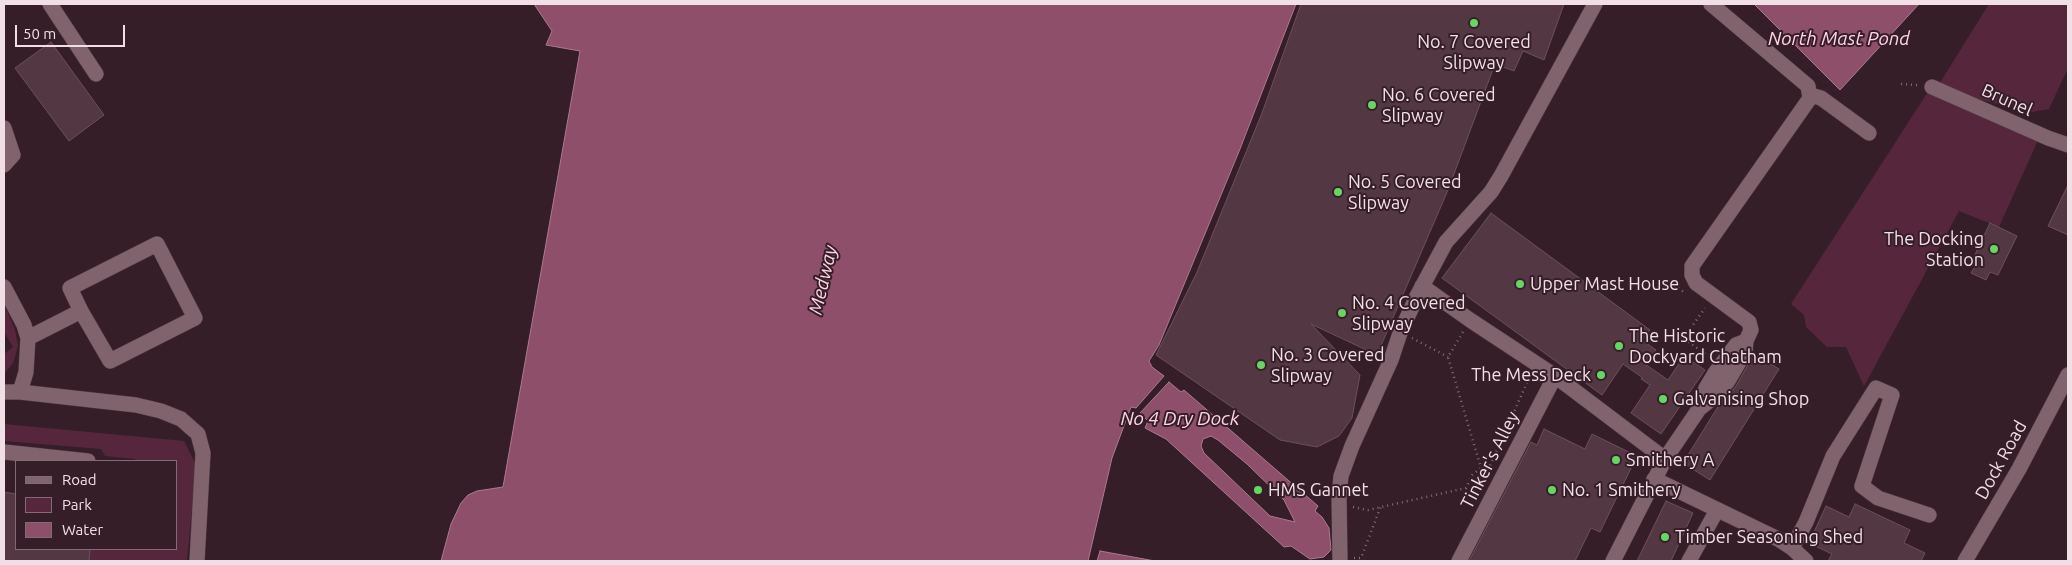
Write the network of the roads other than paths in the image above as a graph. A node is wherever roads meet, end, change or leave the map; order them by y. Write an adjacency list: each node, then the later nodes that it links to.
1 (50, 4): 4 (street)
2 (1595, 4): 11 (street)
3 (1711, 4): 6 (street)
4 (96, 74)
5 (1932, 87): 9 (street, Brunel)
6 (1810, 94): 8 (street); 15 (street)
7 (4, 128): 10 (street)
8 (1869, 132)
9 (2068, 145)
10 (4, 165)
11 (1422, 286): 17 (street); 28 (street)
12 (4, 287): 14 (street)
13 (82, 310): 13 (street); 14 (street)
14 (28, 338): 19 (street)
15 (1746, 341): 20 (street); 20 (street)
16 (2068, 375): 34 (street, Dock Road)
17 (1555, 376): 22 (street); 30 (street, Tinker's Alley)
18 (4, 392): 19 (street)
19 (20, 392): 29 (street)
20 (1699, 409): 22 (street)
21 (4, 452): 23 (street)
22 (1665, 459): 24 (street)
23 (79, 460)
24 (1654, 479): 25 (street); 31 (street)
25 (1717, 510): 27 (street); 32 (street)
26 (1929, 514): 27 (street)
27 (1792, 548): 33 (street)
28 (1340, 559)
29 (197, 561)
30 (1459, 561)
31 (1613, 561)
32 (1688, 561)
33 (1806, 561)
34 (1965, 561)

